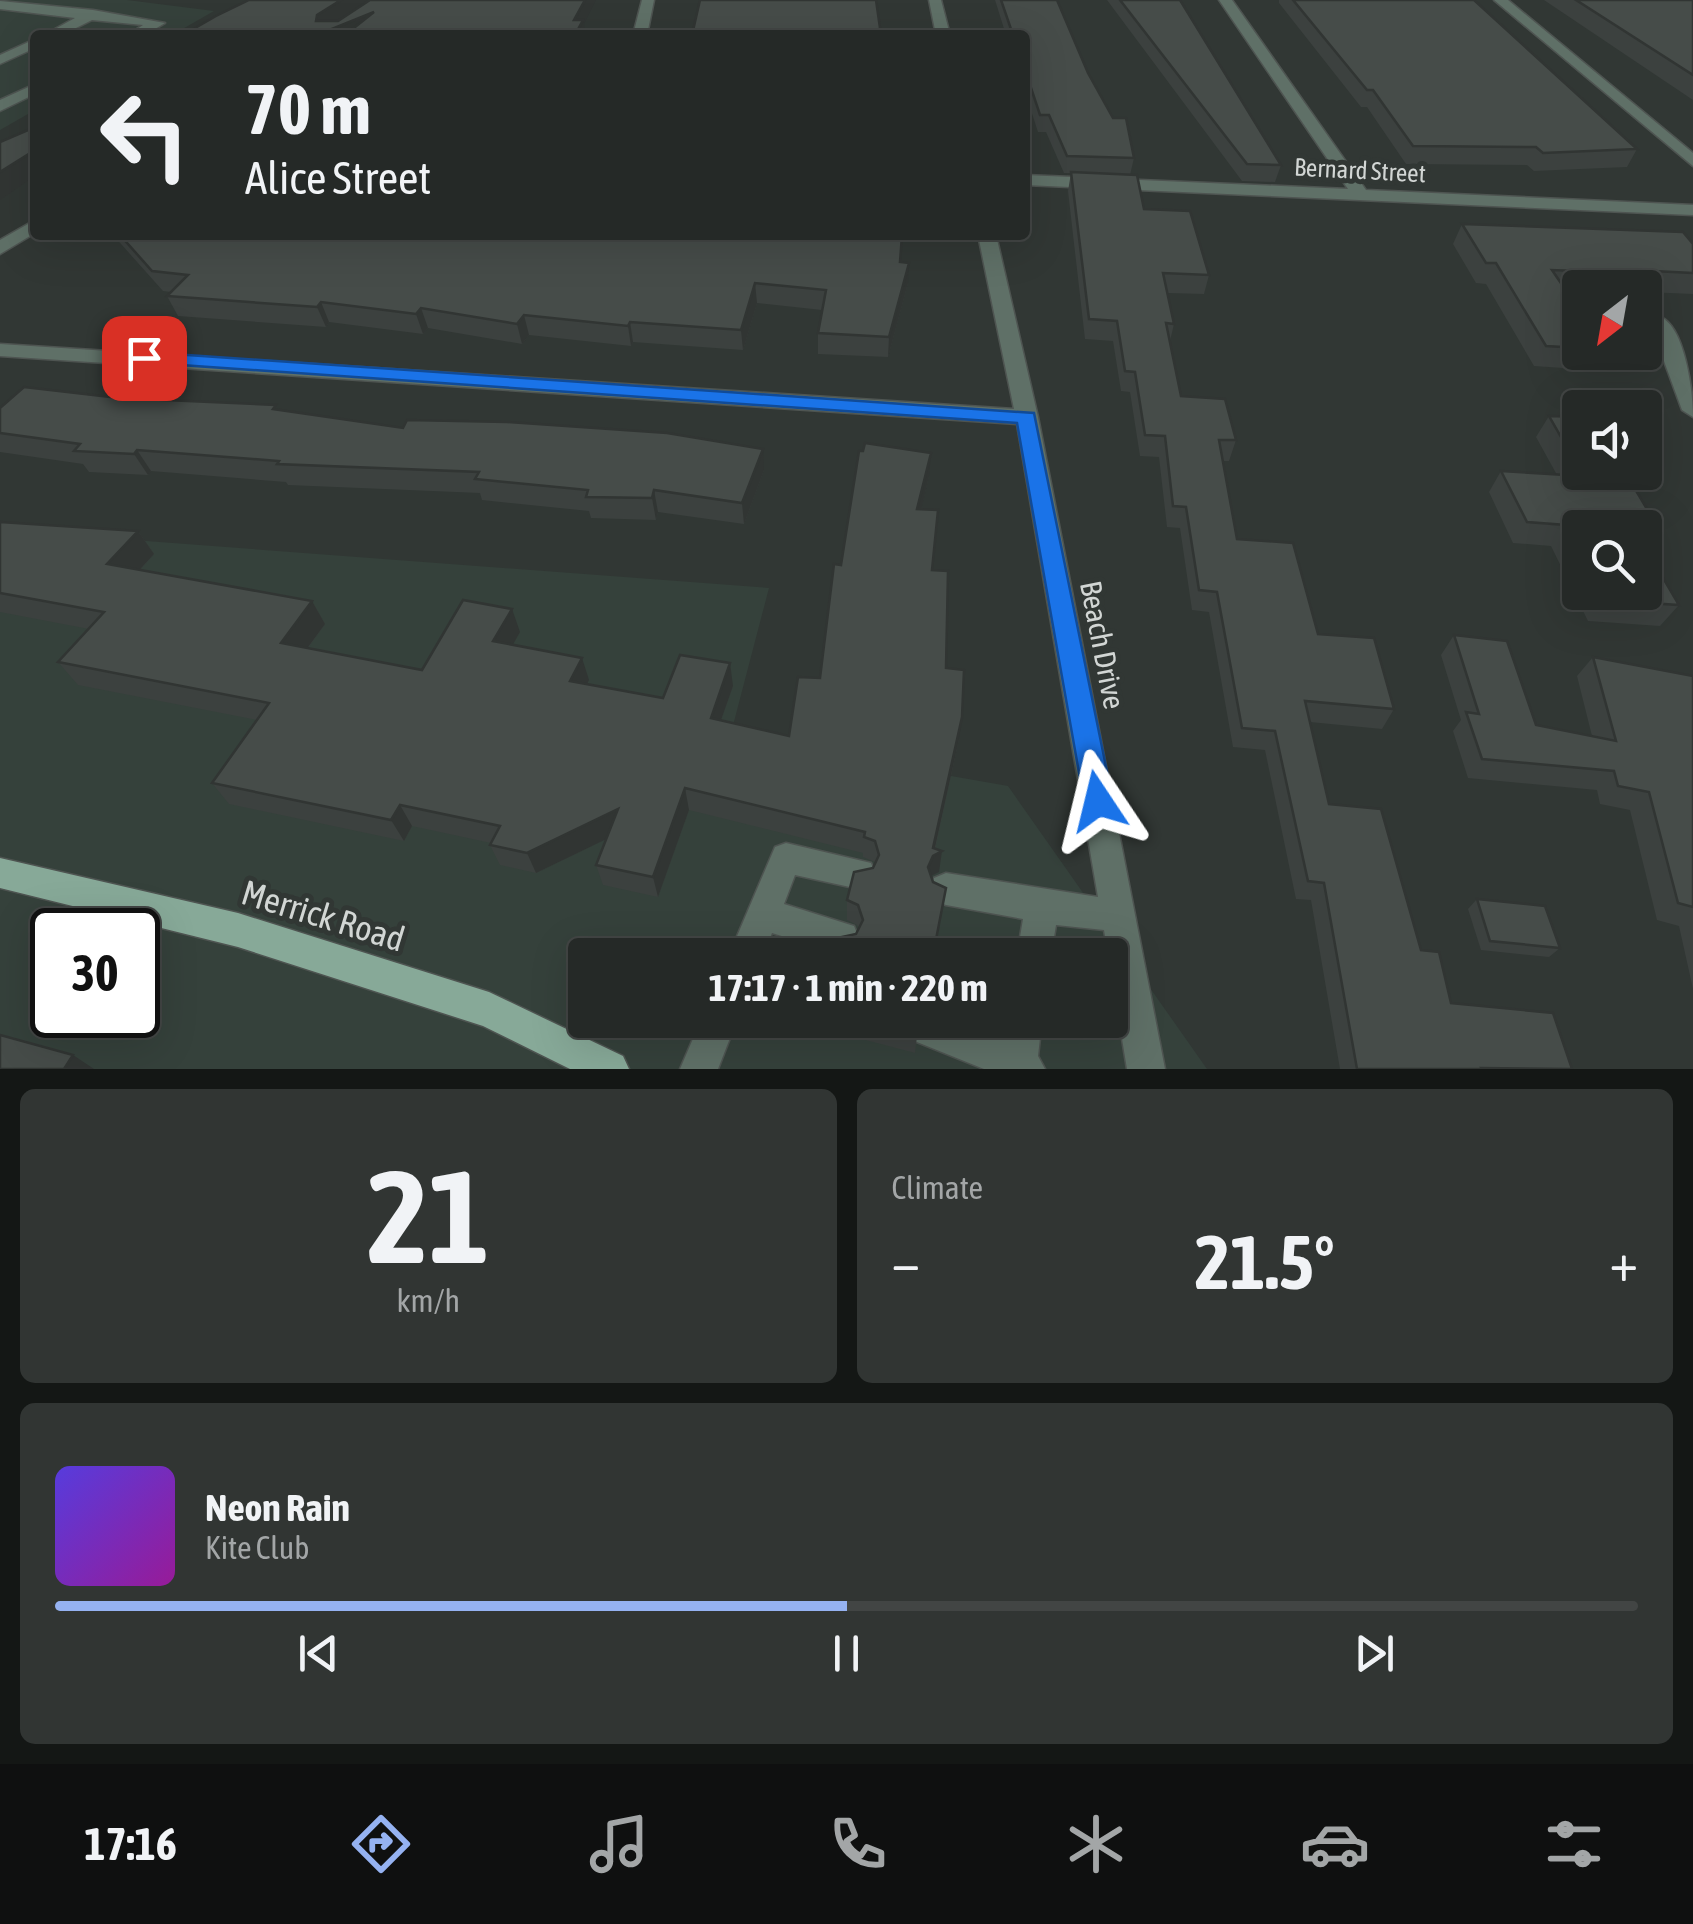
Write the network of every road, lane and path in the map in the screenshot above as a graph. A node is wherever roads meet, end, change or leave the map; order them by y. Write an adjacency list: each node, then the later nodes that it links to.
1 (648, 0): 9 (street)
2 (935, 0): 10 (street)
3 (1224, 0): 17 (street)
4 (1500, 0): 15 (street)
5 (7, 3): 6 (street)
6 (93, 14): 7 (street); 8 (street)
7 (61, 30)
8 (144, 30)
9 (641, 30)
10 (941, 30)
11 (30, 45): 12 (street)
12 (0, 60)
13 (30, 91): 14 (street)
14 (0, 106)
15 (1693, 161)
16 (1030, 180): 17 (street, Bernard Street)
17 (1360, 194): 18 (street, Bernard Street)
18 (1693, 210)
19 (30, 228): 21 (street)
20 (987, 240): 25 (street, Beach Drive)
21 (0, 248)
22 (1662, 329): 24 (street)
23 (0, 350): 25 (street)
24 (1693, 410)
25 (1026, 417): 31 (street, Beach Drive)
26 (0, 873): 39 (main road, Merrick Road)
27 (859, 874): 30 (street)
28 (946, 889): 29 (street)
29 (1042, 908): 31 (street); 34 (street)
30 (763, 914): 32 (street); 33 (street)
31 (1120, 916): 41 (street, Beach Drive)
32 (753, 938)
33 (842, 938)
34 (1037, 938)
35 (711, 1038): 40 (street)
36 (951, 1038): 38 (street)
37 (1023, 1038): 38 (street)
38 (1021, 1068)
39 (610, 1069)
40 (698, 1069)
41 (1146, 1069)

